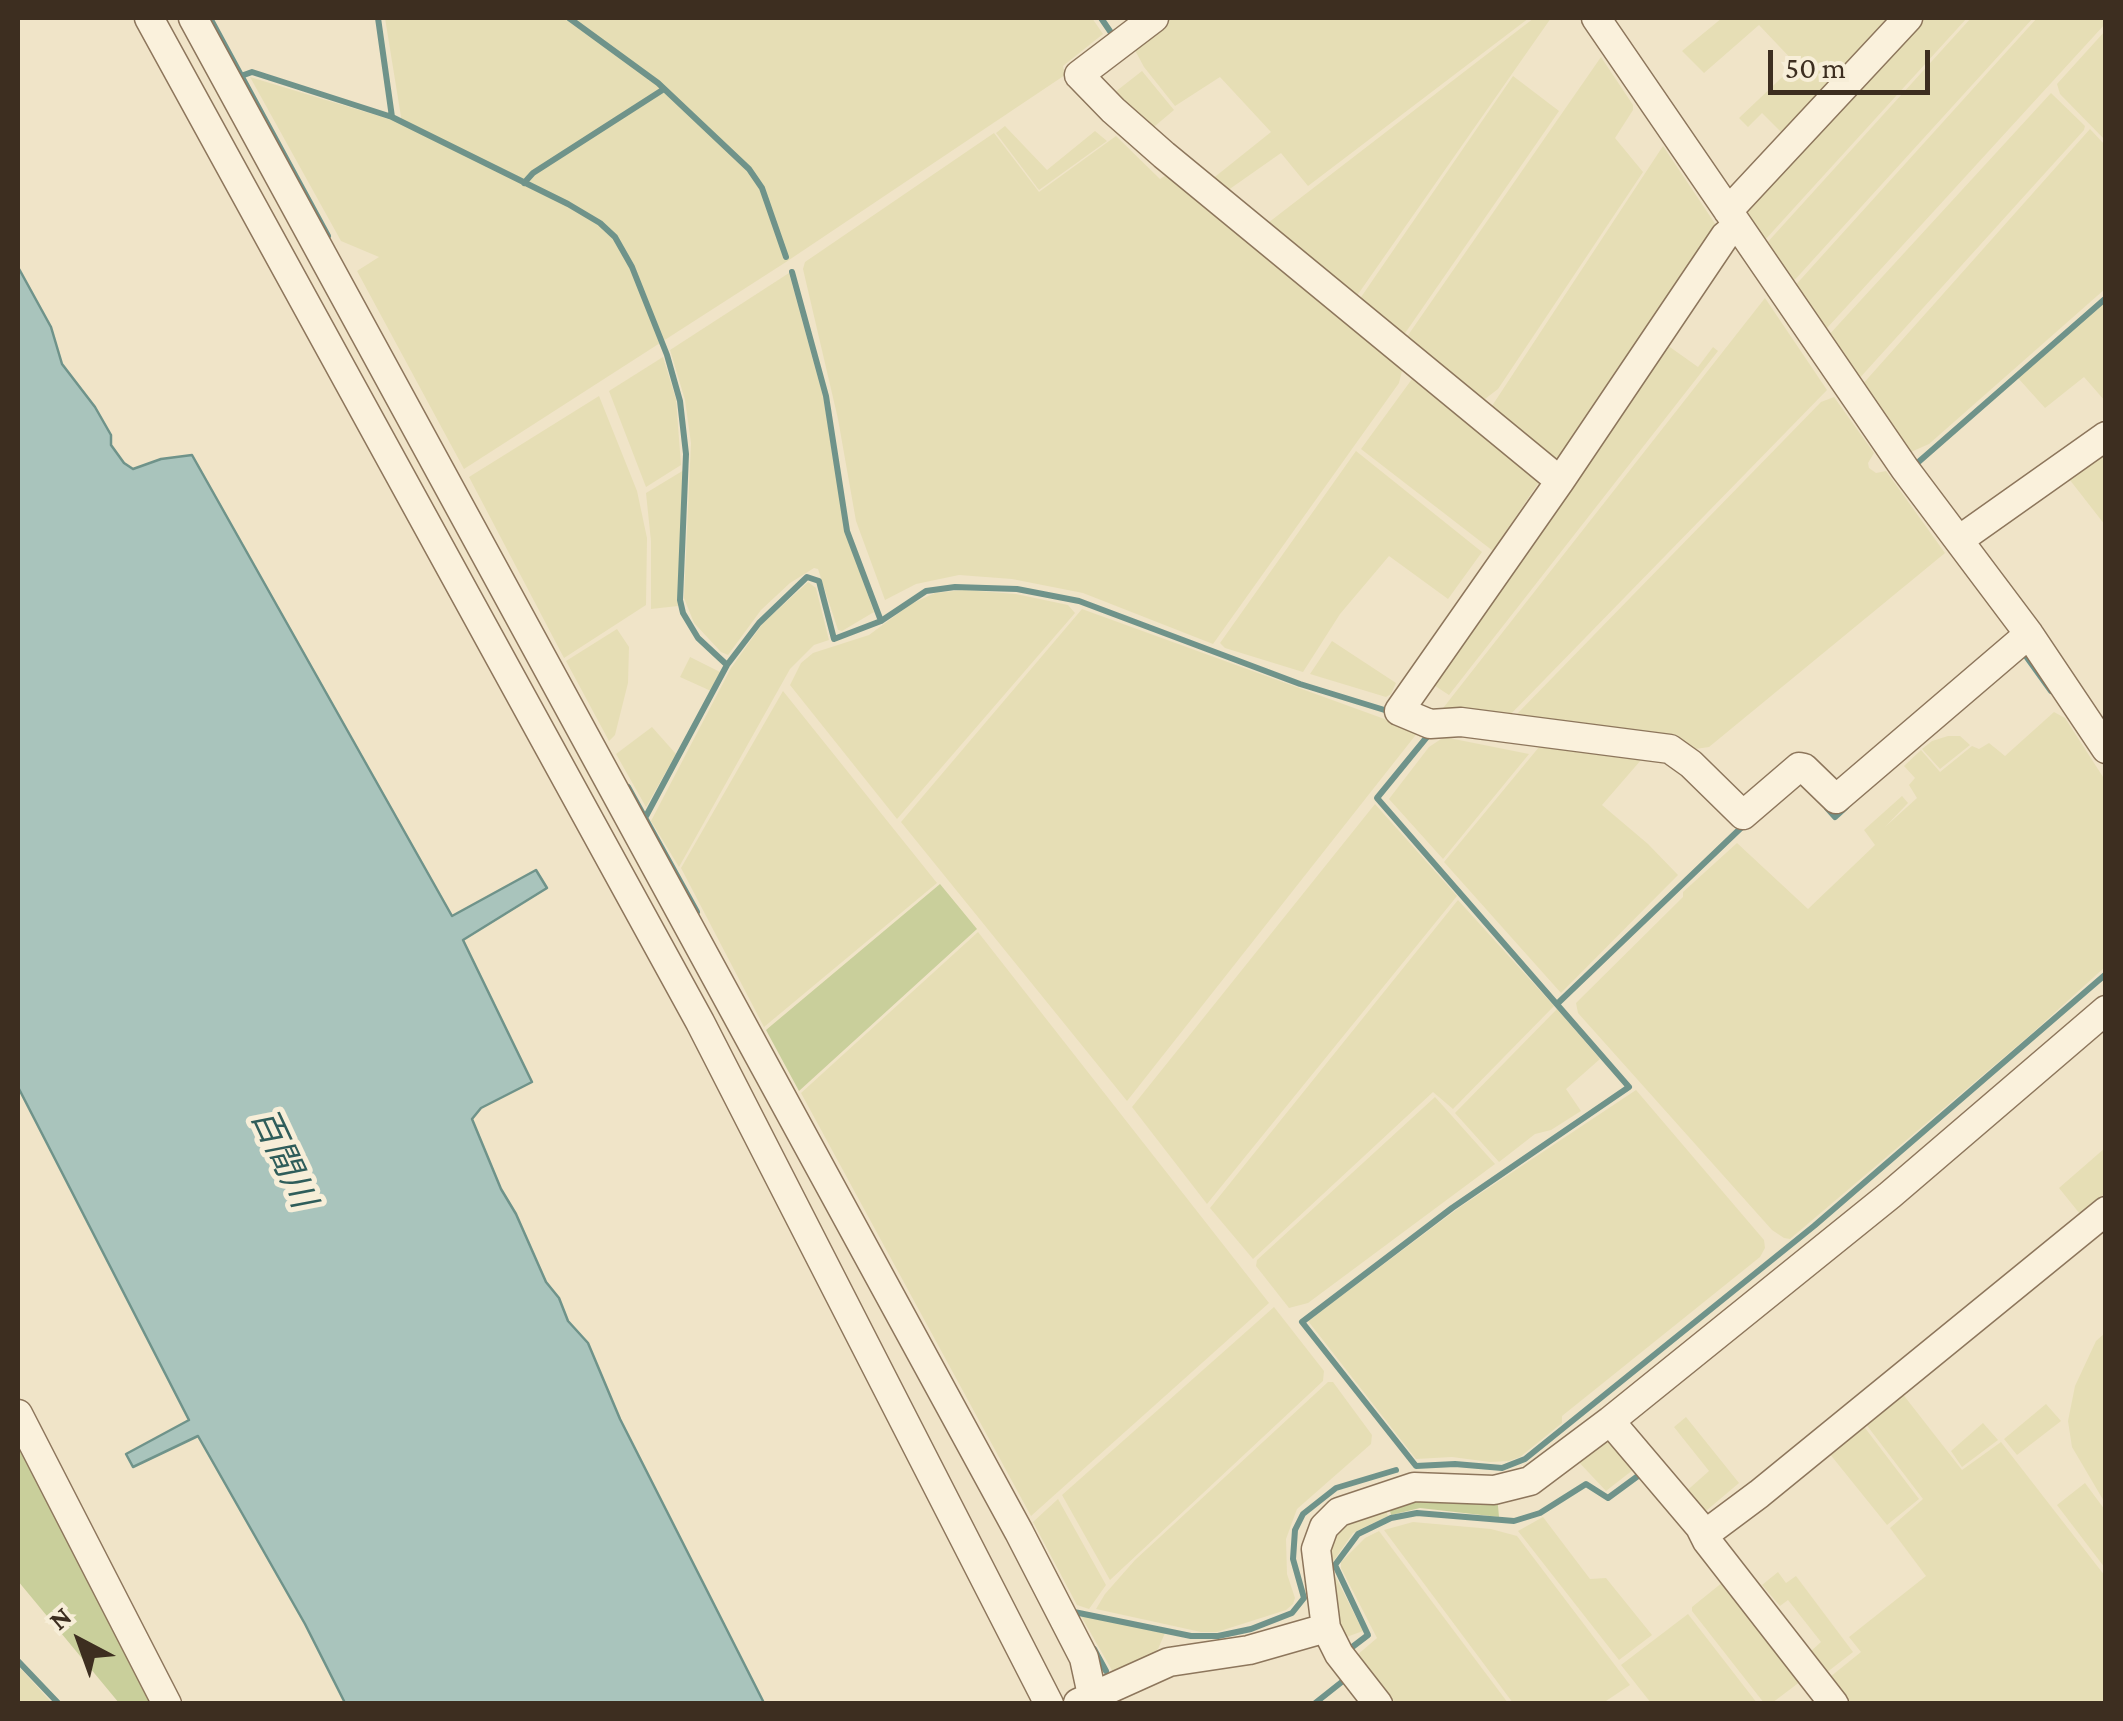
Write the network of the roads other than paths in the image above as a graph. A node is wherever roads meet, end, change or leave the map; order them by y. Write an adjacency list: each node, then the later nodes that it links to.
1 (149, 18): 21 (street)
2 (193, 18): 19 (street)
3 (1154, 18): 6 (street)
4 (1596, 18): 7 (street)
5 (1908, 18): 7 (street)
6 (1118, 28): 9 (street)
7 (1730, 226): 9 (street); 10 (street)
8 (2106, 436): 10 (street)
9 (1560, 481): 11 (street)
10 (1959, 540): 11 (street)
11 (2029, 634): 12 (street)
12 (2106, 750)
13 (2106, 1010): 16 (street)
14 (2106, 1211): 17 (street)
15 (18, 1414): 20 (street)
16 (1610, 1421): 17 (street); 18 (street)
17 (1700, 1528): 23 (street)
18 (1326, 1628): 19 (street); 22 (street)
19 (1088, 1701)
20 (167, 1704)
21 (1049, 1704)
22 (1378, 1704)
23 (1834, 1704)

